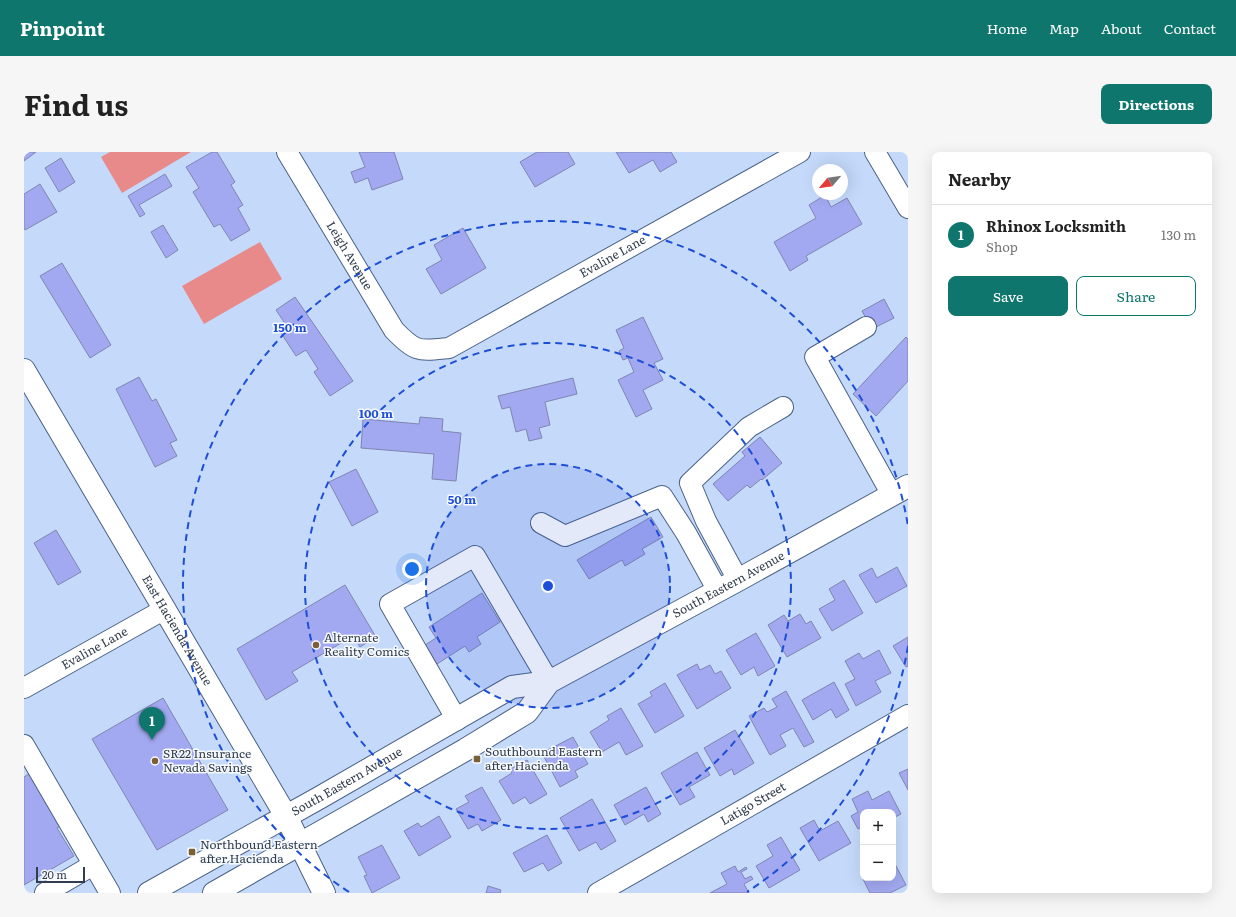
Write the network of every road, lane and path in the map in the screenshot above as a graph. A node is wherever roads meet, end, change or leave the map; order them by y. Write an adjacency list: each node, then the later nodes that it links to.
1 (287, 152): 6 (street, Leigh Avenue)
2 (800, 152): 6 (street, Evaline Lane)
3 (875, 152): 4 (street)
4 (908, 208)
5 (866, 327): 9 (street)
6 (421, 351)
7 (24, 370): 13 (main road, East Hacienda Avenue)
8 (783, 407): 11 (street)
9 (900, 490): 11 (main road, South Eastern Avenue)
10 (541, 522): 12 (street)
11 (738, 580): 12 (main road, South Eastern Avenue)
12 (718, 591): 14 (main road, South Eastern Avenue)
13 (165, 609): 15 (street, Evaline Lane); 19 (main road, East Hacienda Avenue)
14 (548, 682): 17 (main road, South Eastern Avenue); 17 (street); 20 (main road, South Eastern Avenue)
15 (24, 688)
16 (908, 715): 27 (street, Latigo Street)
17 (457, 720): 19 (main road, South Eastern Avenue)
18 (24, 745): 21 (street)
19 (286, 816): 20 (main road, East Hacienda Avenue); 24 (main road, South Eastern Avenue)
20 (301, 844): 25 (main road, South Eastern Avenue); 26 (main road, East Hacienda Avenue)
21 (93, 865): 22 (street); 23 (street)
22 (45, 893)
23 (110, 893)
24 (149, 893)
25 (214, 893)
26 (324, 893)
27 (598, 893)

